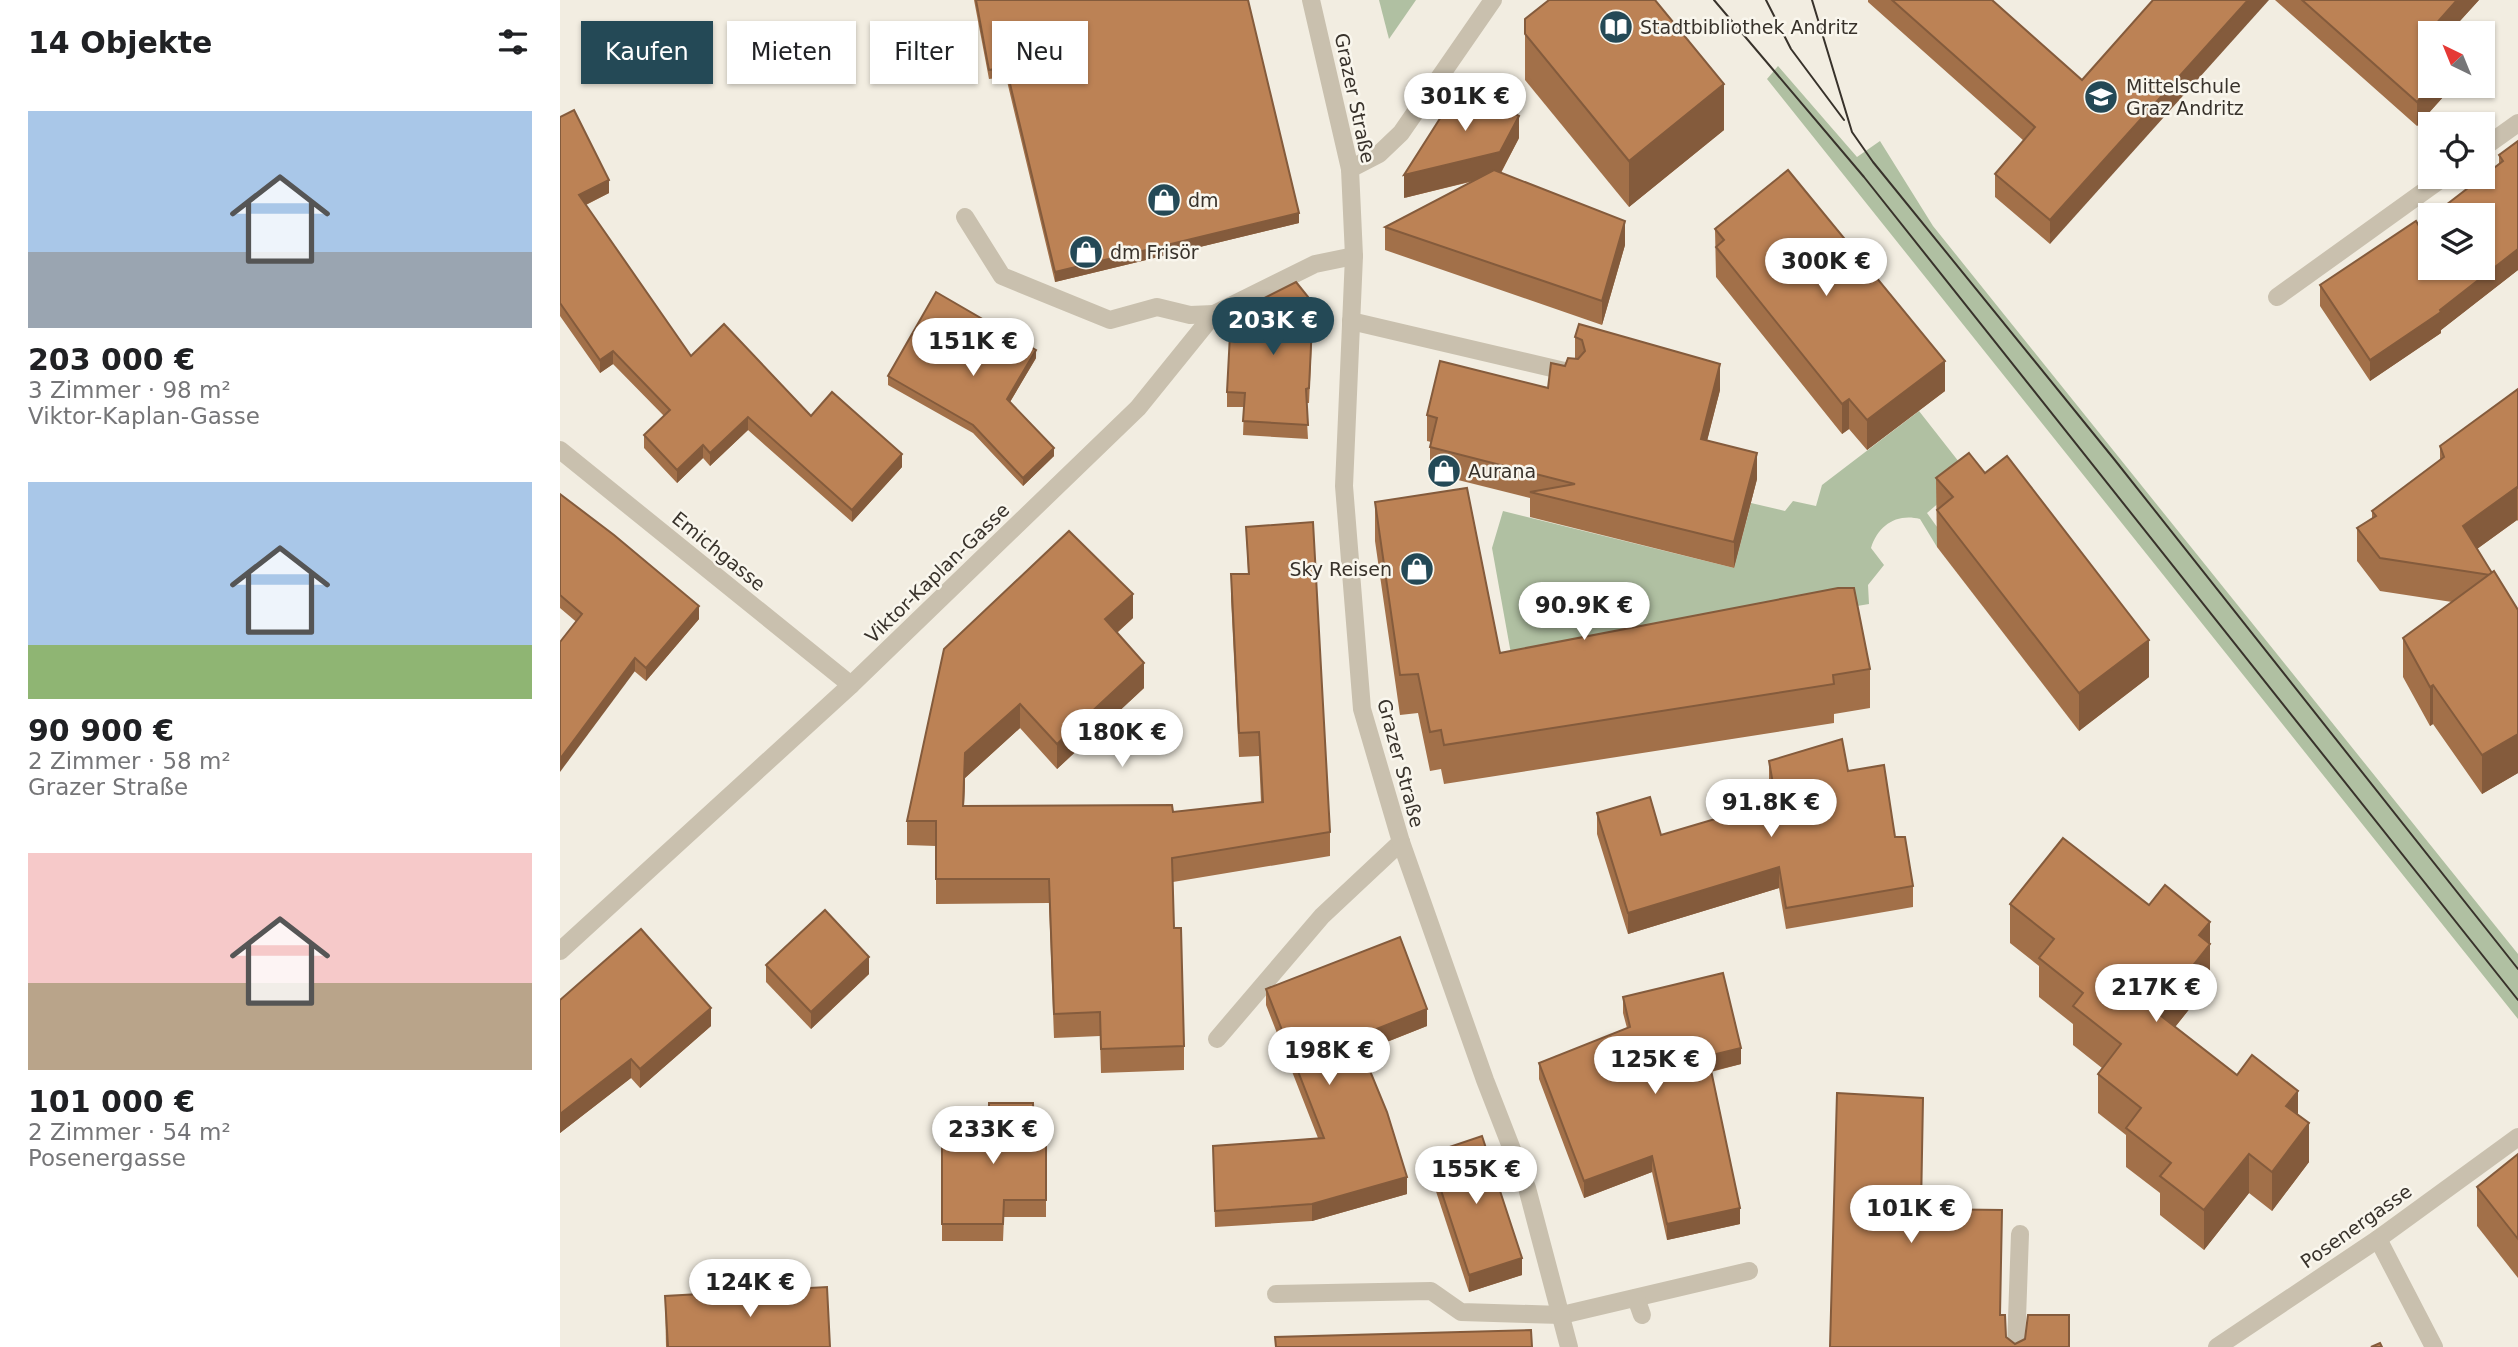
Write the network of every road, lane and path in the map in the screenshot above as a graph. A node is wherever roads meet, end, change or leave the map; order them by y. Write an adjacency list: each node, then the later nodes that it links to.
1 (1311, 0): 5 (street, Grazer Straße)
2 (1493, 0): 5 (street)
3 (2518, 123): 4 (street)
4 (2495, 139)
5 (1350, 169): 8 (street, Grazer Straße)
6 (2427, 189): 9 (street)
7 (965, 217): 10 (street)
8 (1354, 256): 10 (street, Viktor-Kaplan-Gasse); 11 (street, Grazer Straße)
9 (2277, 297)
10 (1214, 314): 14 (street, Viktor-Kaplan-Gasse)
11 (1351, 321): 12 (street); 15 (street, Grazer Straße)
12 (1574, 374)
13 (560, 450): 14 (street, Emichgasse)
14 (851, 685): 16 (street, Viktor-Kaplan-Gasse)
15 (1401, 842): 17 (street); 23 (street, Grazer Straße)
16 (560, 951)
17 (1217, 1039)
18 (2518, 1137): 20 (street, Posenergasse)
19 (2020, 1234): 25 (street)
20 (2378, 1239): 26 (street, Posenergasse); 27 (street)
21 (1749, 1271): 23 (street)
22 (1276, 1294): 23 (street)
23 (1562, 1315): 24 (street, Grazer Straße)
24 (1569, 1347)
25 (2016, 1347)
26 (2217, 1347)
27 (2434, 1347)

